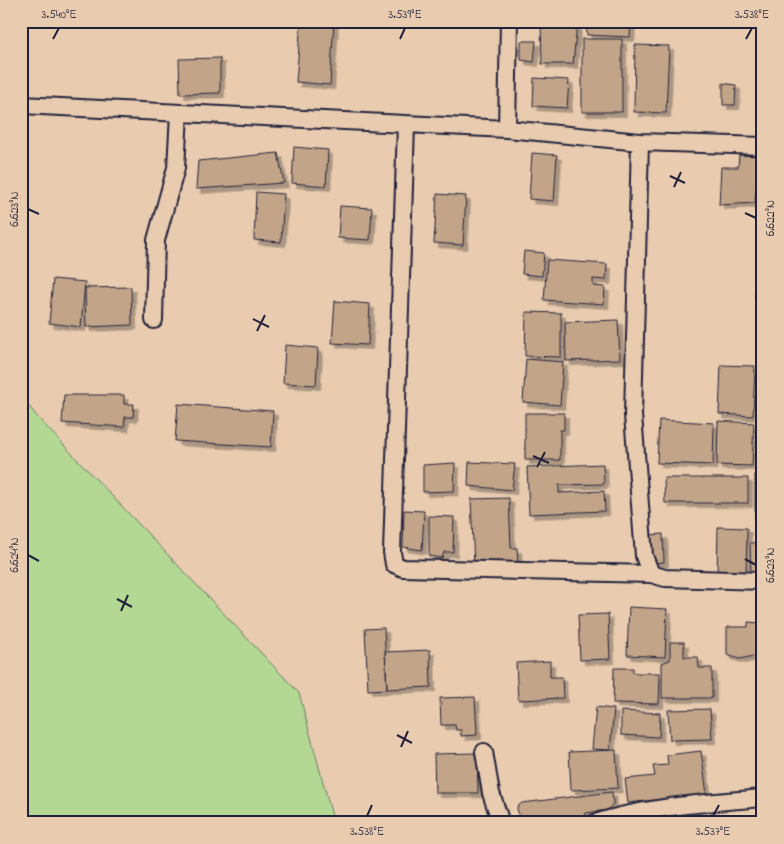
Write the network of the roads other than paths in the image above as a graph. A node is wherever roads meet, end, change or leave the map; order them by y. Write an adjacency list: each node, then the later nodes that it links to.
1 (510, 21): 5 (street)
2 (21, 105): 3 (street)
3 (179, 114): 4 (street); 8 (street)
4 (406, 125): 5 (street); 9 (street)
5 (507, 129): 6 (street)
6 (640, 142): 7 (street); 9 (street)
7 (763, 146)
8 (154, 320)
9 (652, 574): 10 (street)
10 (763, 581)
11 (484, 752): 13 (street)
12 (763, 798): 14 (street)
13 (501, 823)
14 (595, 823)

